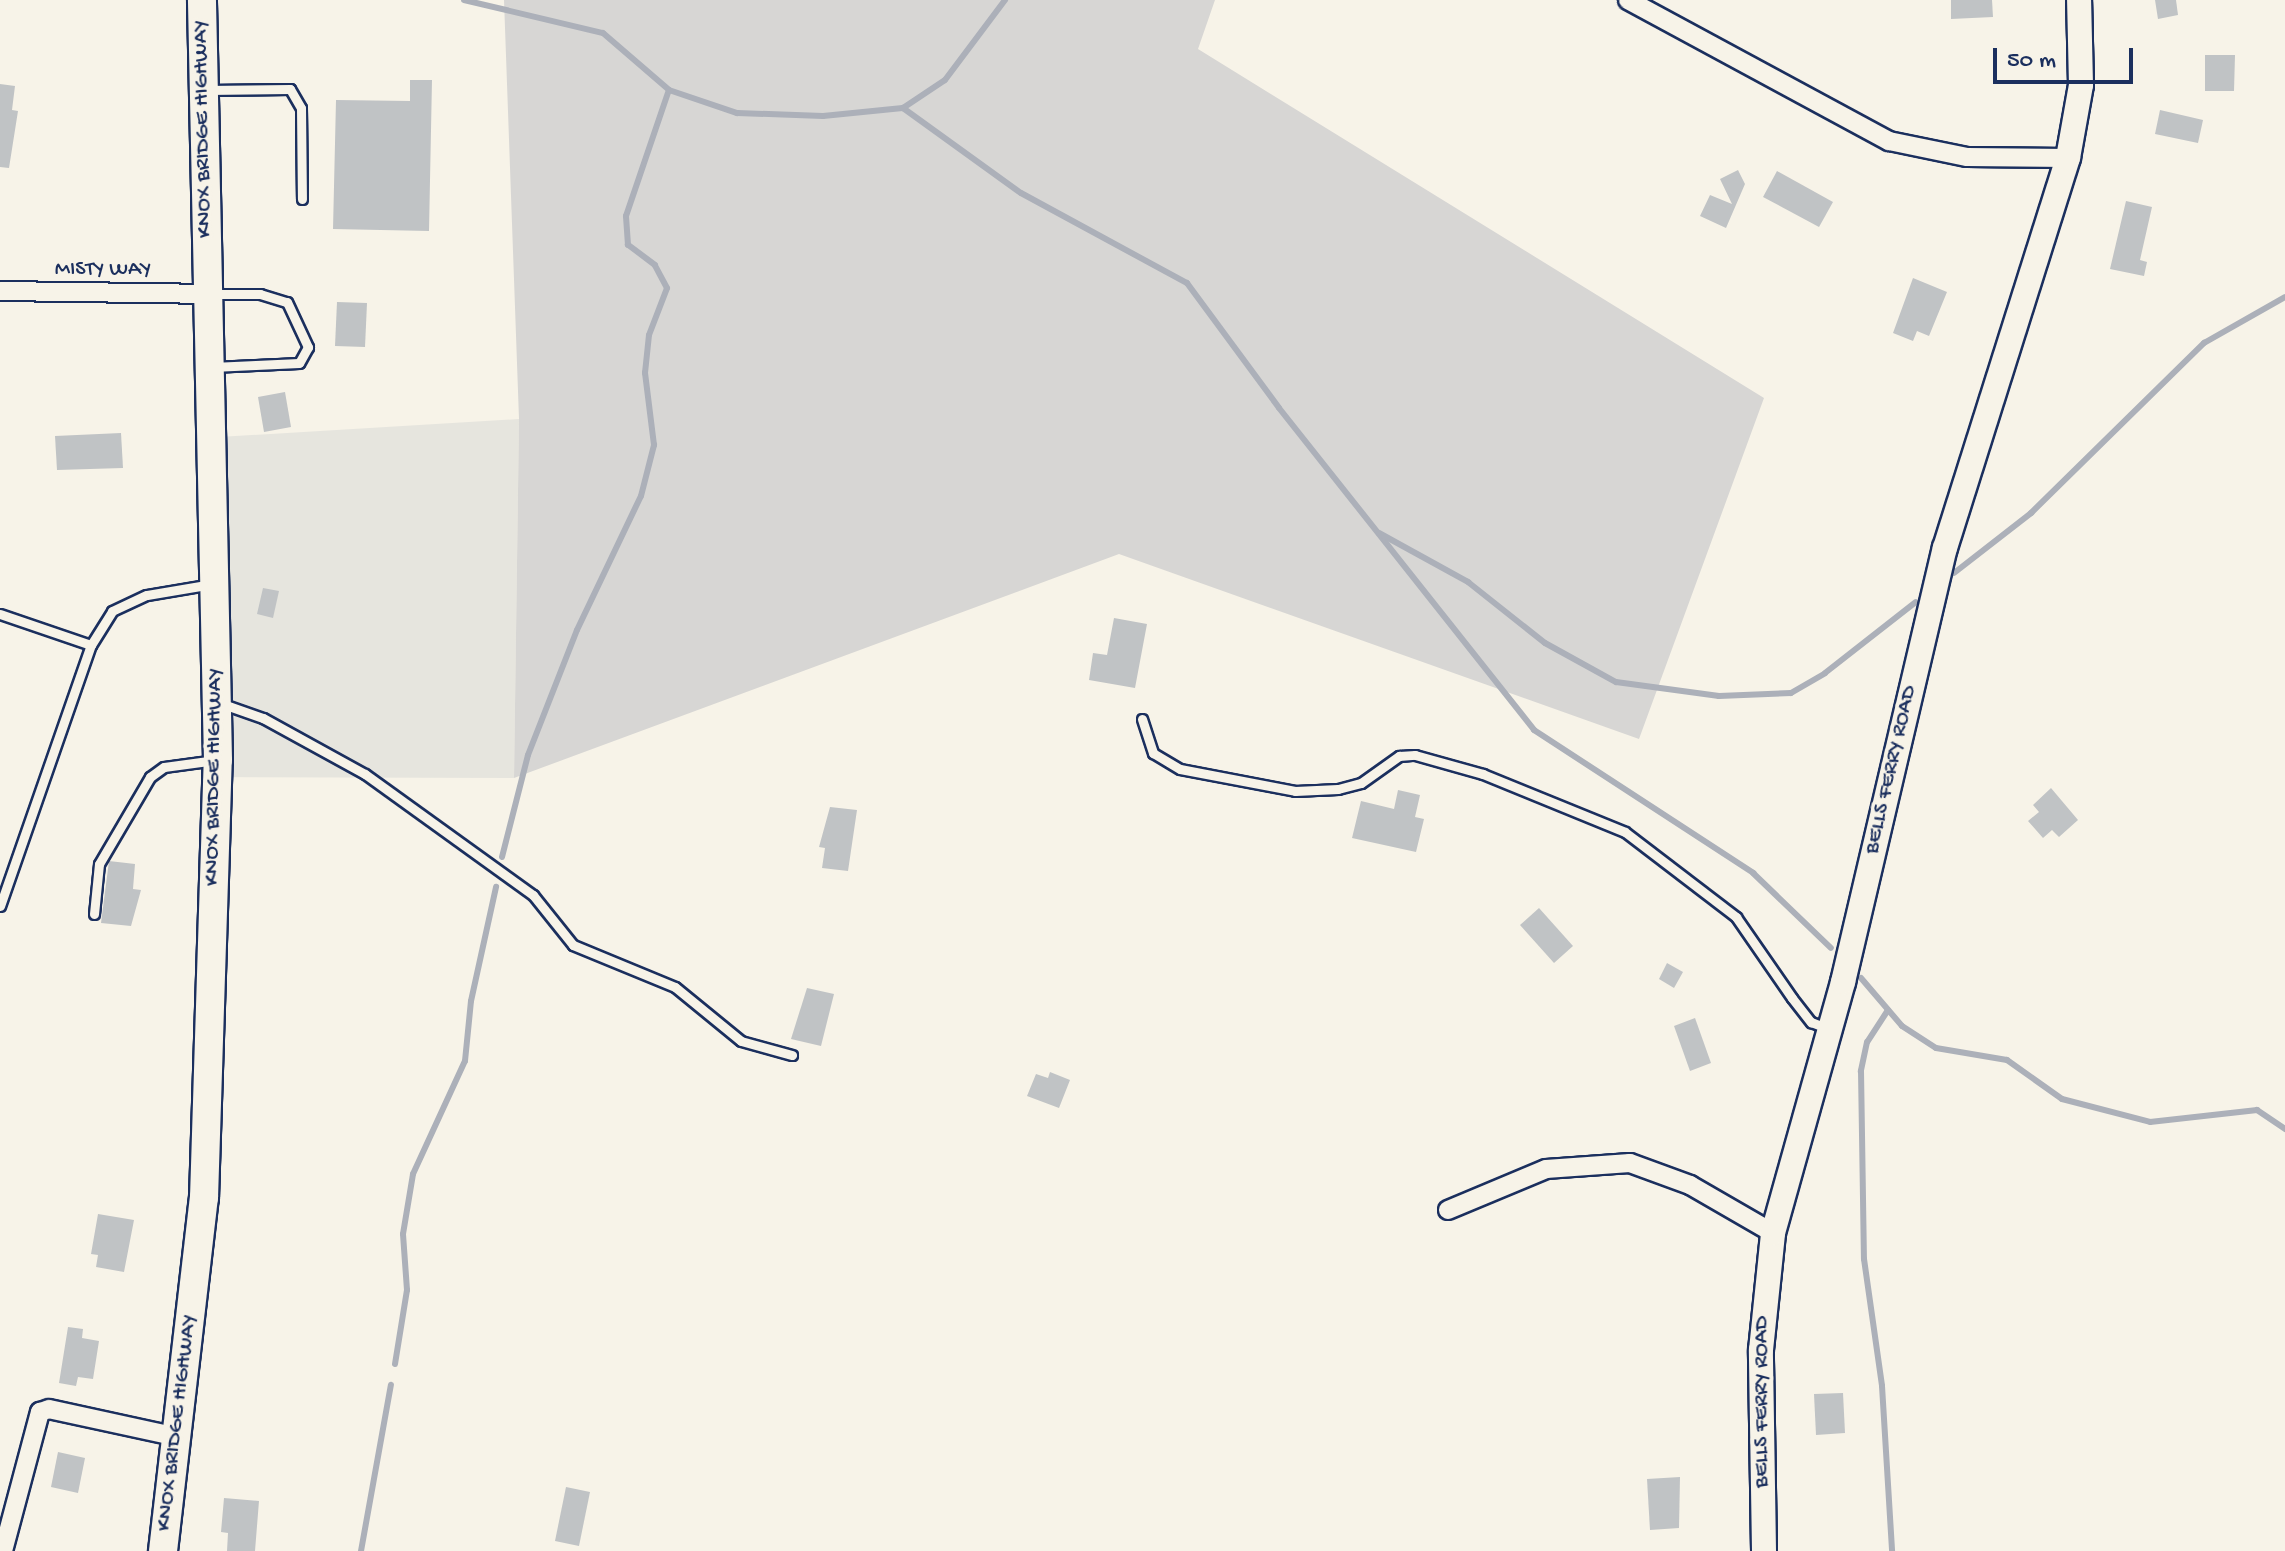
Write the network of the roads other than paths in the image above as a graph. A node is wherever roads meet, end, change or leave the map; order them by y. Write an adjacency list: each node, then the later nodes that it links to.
1 (202, 0): 4 (main road, KNOX BRIDGE HIGHWAY)
2 (1628, 0): 5 (street)
3 (2079, 0): 5 (main road, BELLS FERRY ROAD)
4 (204, 90): 6 (lane); 8 (main road, KNOX BRIDGE HIGHWAY)
5 (2068, 158): 18 (main road, BELLS FERRY ROAD)
6 (302, 199)
7 (0, 291): 8 (street, MISTY WAY)
8 (207, 294): 9 (main road, KNOX BRIDGE HIGHWAY); 9 (lane)
9 (209, 367): 10 (main road, KNOX BRIDGE HIGHWAY)
10 (214, 583): 12 (lane); 13 (main road, KNOX BRIDGE HIGHWAY)
11 (0, 614): 12 (lane)
12 (91, 645): 16 (lane)
13 (217, 701): 15 (main road, KNOX BRIDGE HIGHWAY); 19 (lane)
14 (1142, 719): 18 (lane)
15 (218, 760): 17 (lane); 22 (main road, KNOX BRIDGE HIGHWAY)
16 (0, 906)
17 (94, 914)
18 (1830, 1030): 21 (main road, BELLS FERRY ROAD)
19 (792, 1055)
20 (1448, 1210): 21 (street)
21 (1773, 1233): 25 (main road, BELLS FERRY ROAD)
22 (177, 1437): 23 (street); 24 (main road, KNOX BRIDGE HIGHWAY)
23 (3, 1551)
24 (163, 1551)
25 (1764, 1551)

